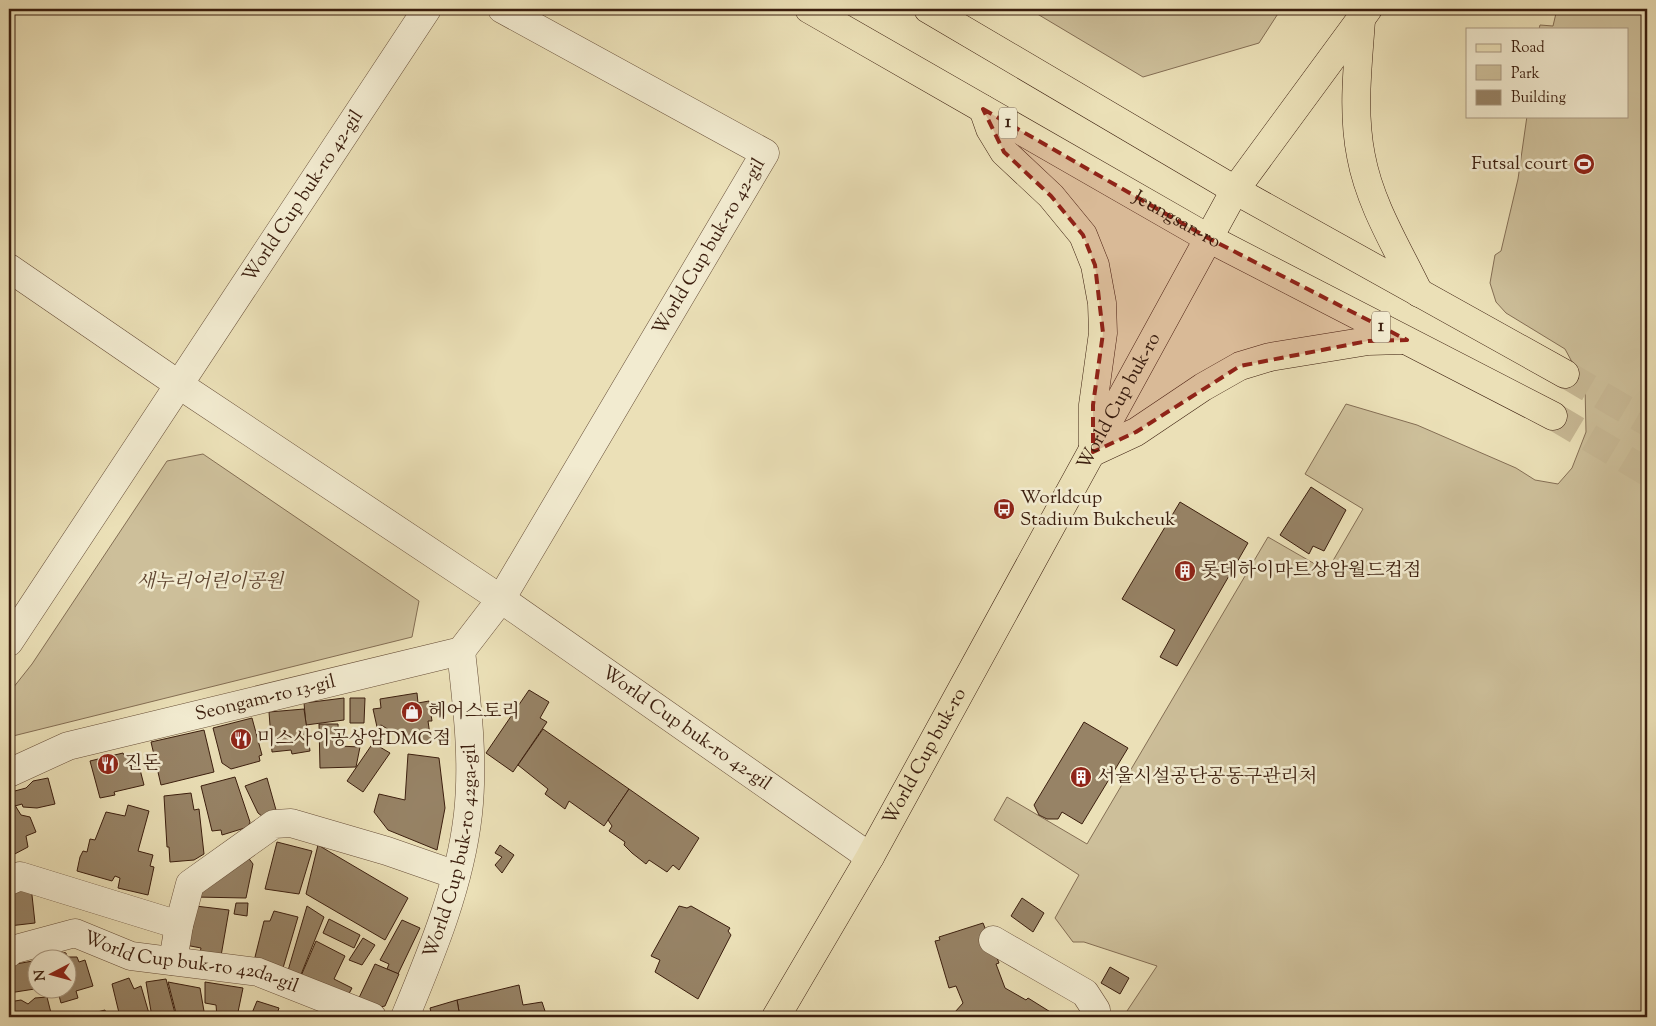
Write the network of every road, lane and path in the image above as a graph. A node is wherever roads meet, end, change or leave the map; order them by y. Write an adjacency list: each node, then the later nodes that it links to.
1 (427, 9): 13 (street, World Cup buk-ro 42-gil)
2 (502, 9): 16 (street, World Cup buk-ro 42-gil)
3 (809, 9): 6 (main road, Jeungsan-ro / 1)
4 (928, 9): 7 (main road)
5 (1364, 14): 7 (main road, World Cup buk-ro); 10 (main road)
6 (983, 108): 8 (main road, Jeungsan-ro / 1); 15 (main road)
7 (1235, 190): 8 (main road, World Cup buk-ro); 10 (main road)
8 (1208, 238): 11 (main road, Jeungsan-ro / 1); 15 (main road, World Cup buk-ro)
9 (9, 268): 13 (street, World Cup buk-ro 42-gil)
10 (1419, 293): 12 (main road)
11 (1407, 340): 14 (main road, Jeungsan-ro / 1); 15 (main road)
12 (1565, 374)
13 (178, 384): 16 (street, World Cup buk-ro 42-gil); 17 (street, World Cup buk-ro 42-gil)
14 (1553, 416)
15 (1093, 452): 20 (main road, World Cup buk-ro)
16 (501, 599): 18 (street); 20 (street, World Cup buk-ro 42-gil)
17 (9, 642)
18 (461, 651): 19 (street, Seongam-ro 13-gil); 21 (street, World Cup buk-ro 42ga-gil)
19 (9, 773)
20 (870, 857): 29 (main road, World Cup buk-ro)
21 (456, 875): 23 (street); 28 (street, World Cup buk-ro 42ga-gil)
22 (9, 881): 23 (street)
23 (179, 926): 26 (street)
24 (993, 940): 30 (street)
25 (9, 953): 26 (street, World Cup buk-ro 42da-gil)
26 (173, 961): 27 (street, World Cup buk-ro 42da-gil)
27 (372, 1017)
28 (405, 1017)
29 (776, 1017)
30 (1094, 1017)

